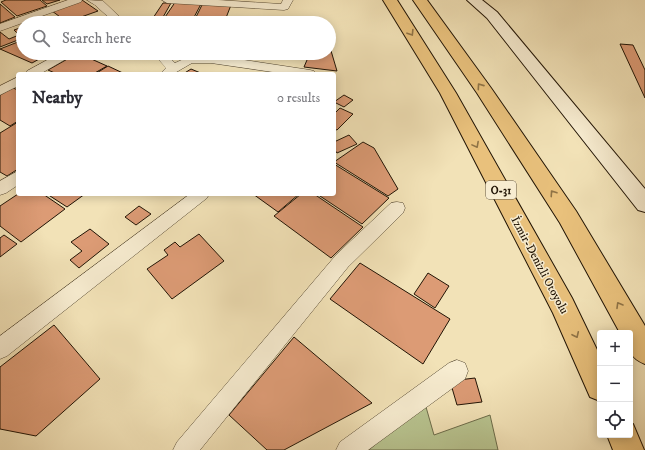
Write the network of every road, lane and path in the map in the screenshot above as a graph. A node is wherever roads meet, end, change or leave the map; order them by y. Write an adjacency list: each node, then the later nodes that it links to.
1 (77, 0): 9 (street)
2 (92, 0): 10 (street)
3 (167, 0): 4 (street)
4 (288, 0)
5 (390, 0): 30 (highway, İzmir-Denizli Otoyolu / O-31, one-way to 30)
6 (420, 0): 28 (highway, one-way to 6)
7 (474, 0): 8 (street)
8 (489, 8): 25 (street)
9 (33, 16)
10 (113, 16)
11 (16, 22): 12 (street)
12 (0, 28)
13 (56, 60): 18 (street)
14 (162, 60): 17 (street)
15 (190, 60): 17 (street)
16 (218, 60): 19 (street)
17 (169, 71)
18 (35, 72)
19 (297, 72)
20 (16, 82): 21 (street)
21 (0, 91)
22 (16, 178): 23 (street)
23 (0, 189)
24 (198, 196): 27 (street)
25 (645, 204)
26 (396, 208): 32 (street)
27 (0, 349)
28 (645, 351)
29 (457, 371): 33 (street)
30 (597, 380)
31 (623, 438): 34 (highway)
32 (185, 450)
33 (348, 450)
34 (629, 450)

